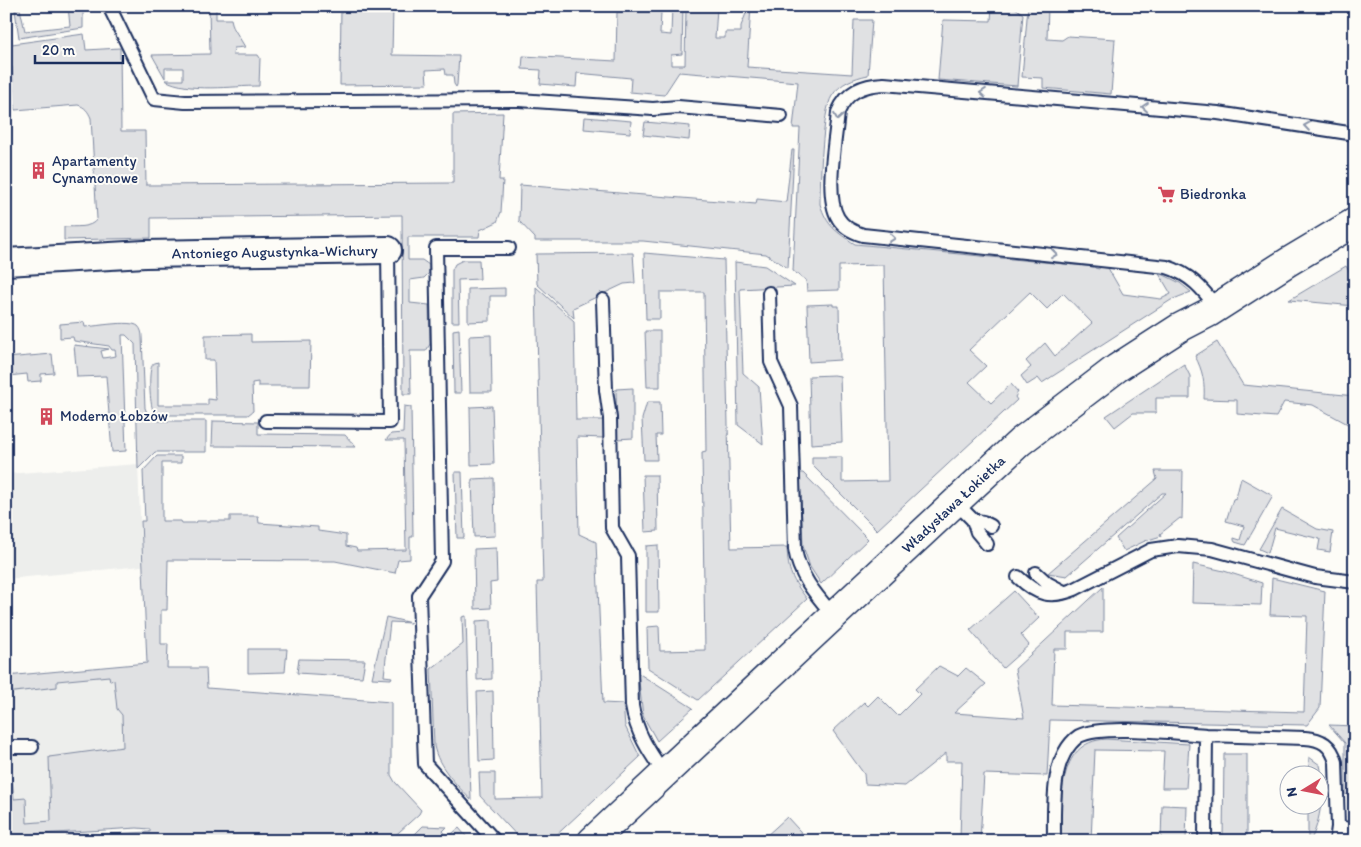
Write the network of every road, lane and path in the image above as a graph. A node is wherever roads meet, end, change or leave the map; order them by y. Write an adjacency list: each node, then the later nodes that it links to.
1 (109, 6): 2 (lane)
2 (781, 116)
3 (1355, 134): 10 (lane, one-way to 10)
4 (1355, 222): 10 (street, Władysława Łokietka)
5 (509, 248): 26 (lane)
6 (388, 250): 7 (street, Antoniego Augustynka-Wichury); 11 (lane, Antoniego Augustynka-Wichury)
7 (6, 262)
8 (769, 293): 19 (lane)
9 (603, 300): 23 (lane)
10 (1217, 308): 12 (street, Władysława Łokietka)
11 (266, 421)
12 (964, 511): 13 (lane); 14 (lane); 19 (street, Władysława Łokietka)
13 (991, 526)
14 (987, 544)
15 (1036, 573): 18 (lane)
16 (1018, 577): 18 (lane)
17 (1355, 582): 18 (lane)
18 (1064, 592)
19 (833, 615): 23 (street, Władysława Łokietka)
20 (1206, 734): 24 (lane); 28 (lane); 29 (lane)
21 (6, 747): 22 (lane)
22 (32, 747)
23 (664, 773): 27 (street, Władysława Łokietka)
24 (1338, 827): 25 (lane); 30 (lane)
25 (1355, 830)
26 (495, 841)
27 (592, 841)
28 (1054, 841)
29 (1205, 841)
30 (1336, 841)

